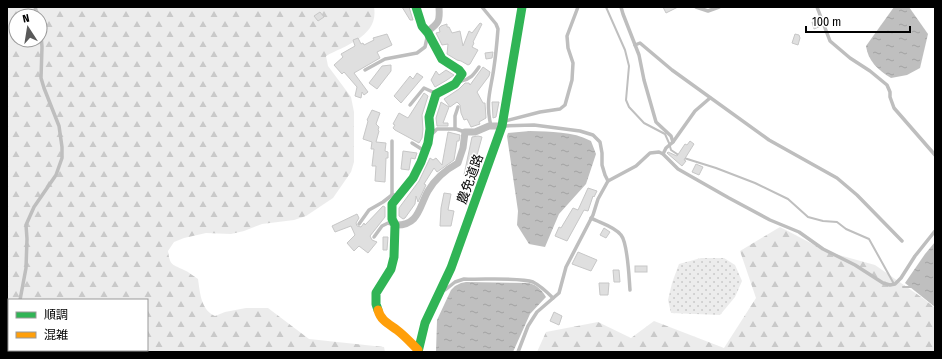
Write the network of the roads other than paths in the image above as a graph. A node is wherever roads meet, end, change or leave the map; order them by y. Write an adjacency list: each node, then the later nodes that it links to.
1 (416, 7): 10 (street)
2 (439, 7): 10 (street)
3 (482, 7): 21 (lane)
4 (522, 7): 20 (street, 農免道路)
5 (578, 7): 20 (lane)
6 (621, 7): 11 (lane)
7 (696, 7): 8 (lane)
8 (719, 7)
9 (818, 7): 30 (lane)
10 (428, 33): 14 (lane); 15 (street)
11 (635, 44): 17 (lane); 26 (lane)
12 (42, 48): 41 (lane)
13 (479, 67): 15 (lane)
14 (364, 70)
15 (456, 82): 16 (street)
16 (436, 94): 18 (lane); 24 (street)
17 (710, 98): 26 (lane); 38 (lane)
18 (410, 105)
19 (458, 107): 22 (lane)
20 (503, 124): 21 (street); 31 (lane); 42 (street, 農免道路)
21 (491, 126): 23 (street)
22 (455, 129): 23 (lane); 24 (lane)
23 (465, 132): 35 (street)
24 (429, 137): 28 (street)
25 (392, 141): 32 (lane)
26 (674, 142): 29 (lane)
27 (412, 143): 28 (lane)
28 (425, 151): 32 (street)
29 (663, 154): 31 (lane); 36 (lane)
30 (935, 155)
31 (608, 181): 33 (lane)
32 (395, 195): 34 (lane); 35 (street)
33 (591, 218): 39 (lane); 40 (lane)
34 (359, 224)
35 (395, 225): 37 (lane); 43 (street)
36 (935, 231)
37 (374, 236)
38 (902, 242)
39 (630, 290)
40 (553, 298): 42 (lane); 44 (lane)
41 (20, 299)
42 (425, 323): 43 (street, 農免道路)
43 (418, 351)
44 (518, 352)

